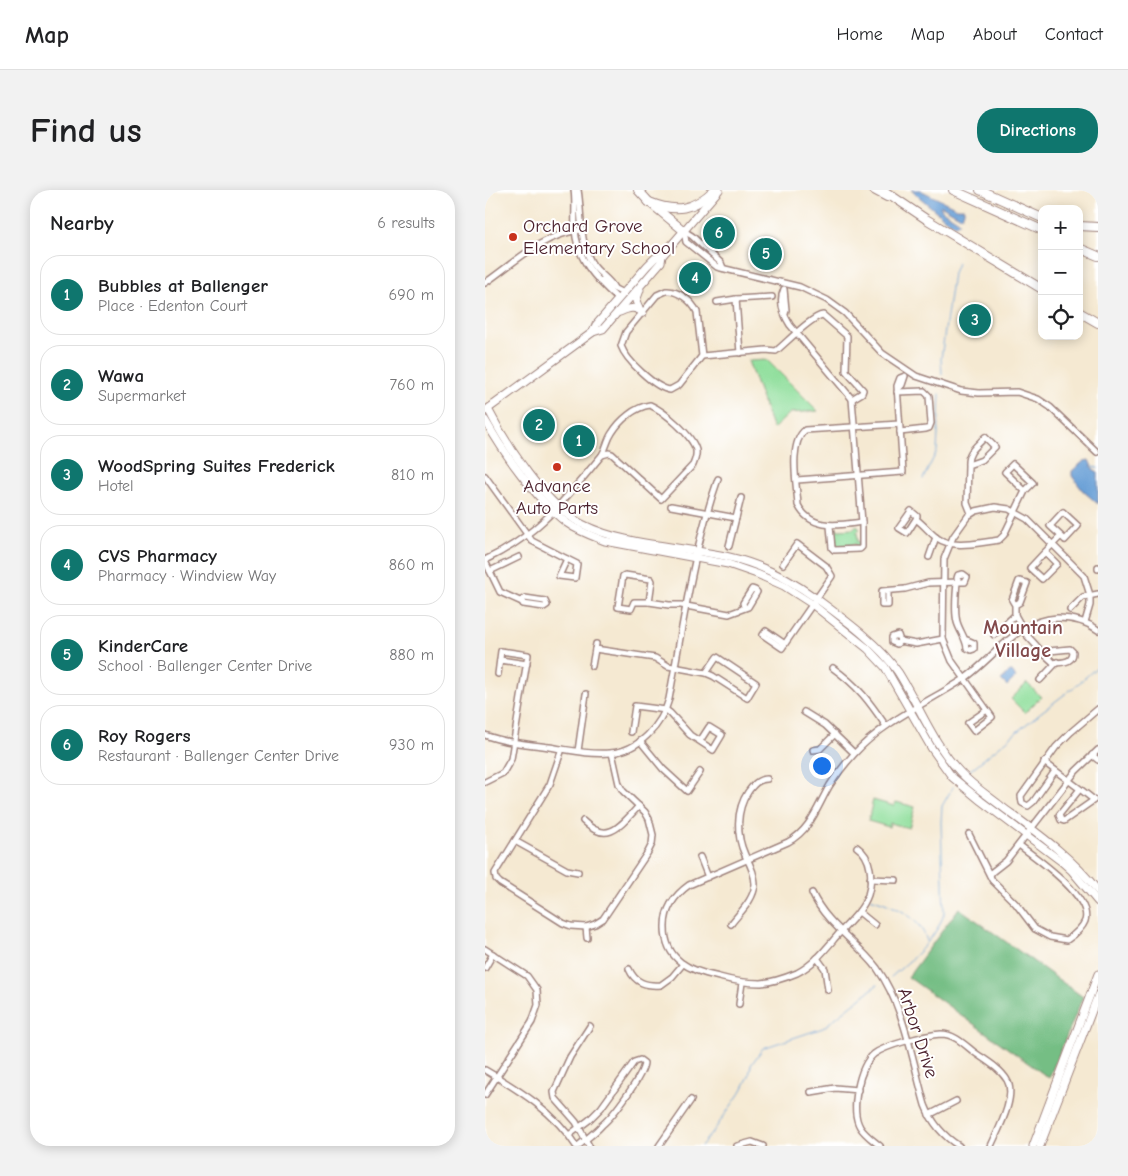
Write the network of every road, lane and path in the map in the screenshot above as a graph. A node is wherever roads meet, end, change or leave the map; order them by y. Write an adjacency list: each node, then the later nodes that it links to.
1 (573, 190): 16 (street)
2 (578, 190): 17 (street)
3 (638, 190): 10 (highway)
4 (714, 190): 10 (highway)
5 (719, 190): 18 (main road)
6 (874, 190): 12 (highway)
7 (883, 190): 12 (highway)
8 (953, 190): 15 (highway)
9 (980, 190): 11 (highway)
10 (649, 202): 18 (highway)
11 (1038, 216)
12 (926, 219): 26 (highway)
13 (1083, 226): 14 (highway)
14 (1098, 227)
15 (1038, 228)
16 (575, 230): 17 (street); 22 (street); 23 (street)
17 (581, 230): 27 (street)
18 (684, 232): 20 (main road); 25 (street)
19 (1083, 250): 21 (highway)
20 (663, 256): 24 (main road); 28 (main road)
21 (1098, 256)
22 (599, 281): 27 (street); 28 (street)
23 (485, 283)
24 (642, 285): 32 (main road); 33 (main road)
25 (785, 286): 37 (street); 40 (street)
26 (1038, 287)
27 (614, 288): 28 (street)
28 (621, 296): 36 (main road)
29 (772, 297): 30 (street)
30 (736, 299): 31 (street); 38 (street)
31 (717, 302)
32 (642, 311): 33 (main road); 39 (street); 39 (street)
33 (618, 313): 36 (main road)
34 (1083, 314): 35 (highway)
35 (1098, 323)
36 (593, 332): 43 (main road)
37 (796, 333): 38 (street); 42 (street); 42 (street)
38 (740, 352): 39 (street)
39 (702, 356)
40 (906, 373): 41 (street); 48 (street)
41 (898, 390): 45 (street); 47 (street)
42 (852, 399): 46 (street)
43 (486, 408): 58 (main road)
44 (485, 420): 58 (main road)
45 (899, 424): 46 (street); 47 (street)
46 (854, 426): 52 (street); 54 (street)
47 (900, 432): 52 (street)
48 (1097, 452)
49 (602, 455): 49 (street); 58 (street)
50 (968, 465): 50 (street); 61 (street)
51 (485, 476): 66 (street)
52 (858, 476): 54 (street); 64 (street)
53 (718, 479): 59 (street)
54 (797, 480): 65 (street)
55 (1025, 491): 55 (street); 60 (street)
56 (741, 498): 62 (street)
57 (671, 506): 59 (street)
58 (556, 509): 66 (street); 73 (main road)
59 (706, 512): 62 (street); 73 (street)
60 (1015, 512): 61 (street); 69 (street); 70 (street)
61 (971, 513): 69 (street)
62 (736, 518): 71 (street)
63 (916, 519): 68 (street)
64 (862, 522): 65 (street); 65 (street)
65 (830, 526)
66 (528, 535): 77 (street); 78 (street)
67 (1061, 536): 67 (street); 70 (street)
68 (936, 537): 69 (street); 76 (street)
69 (950, 544): 82 (street)
70 (1053, 545): 72 (street); 85 (street)
71 (729, 546)
72 (1045, 552): 72 (street)
73 (697, 555): 86 (main road); 90 (street)
74 (519, 557): 81 (street)
75 (578, 557): 79 (street)
76 (929, 557)
77 (567, 559): 79 (street); 79 (street)
78 (485, 560): 81 (street)
79 (577, 564)
80 (783, 564): 86 (street)
81 (490, 571): 87 (street)
82 (944, 583): 83 (street); 98 (street); 99 (street)
83 (888, 591)
84 (1098, 594): 85 (street)
85 (1090, 595): 92 (street); 94 (street)
86 (814, 601): 101 (street); 114 (main road)
87 (522, 602)
88 (649, 602): 88 (street); 90 (street)
89 (1015, 605): 93 (street)
90 (686, 606): 91 (street); 107 (street)
91 (744, 607)
92 (1070, 610)
93 (1015, 615): 95 (street); 97 (street)
94 (1085, 622): 95 (street); 96 (street)
95 (1022, 630): 102 (street); 111 (street)
96 (1098, 630)
97 (994, 635)
98 (943, 639): 100 (street); 111 (street)
99 (967, 640)
100 (900, 641)
101 (785, 644)
102 (1043, 653): 104 (street); 104 (street)
103 (500, 660): 105 (street); 105 (street); 110 (street)
104 (1057, 662): 112 (street)
105 (527, 664): 125 (street)
106 (592, 666): 107 (street)
107 (675, 668): 109 (street); 116 (street)
108 (833, 668): 119 (street)
109 (705, 673): 109 (street)
110 (498, 674)
111 (964, 680): 114 (street); 117 (street)
112 (1040, 680)
113 (586, 694): 129 (street)
114 (915, 709): 119 (street); 143 (main road)
115 (1098, 709): 134 (street)
116 (666, 710): 120 (street); 123 (street); 124 (street)
117 (987, 710): 117 (street)
118 (804, 712): 121 (street)
119 (886, 726): 131 (street)
120 (631, 732)
121 (835, 734): 127 (street); 131 (street)
122 (485, 735): 125 (street)
123 (700, 741): 123 (street)
124 (640, 742): 130 (street); 136 (street)
125 (515, 743): 126 (street); 139 (street)
126 (562, 749): 129 (street); 145 (street)
127 (813, 750)
128 (1098, 750): 132 (street)
129 (578, 751): 130 (street)
130 (612, 753): 141 (street)
131 (855, 753): 149 (street)
132 (1092, 755): 133 (street); 138 (street)
133 (1098, 760)
134 (1044, 762): 135 (street); 135 (street)
135 (1055, 771): 138 (street)
136 (700, 772)
137 (767, 779): 149 (street)
138 (1069, 780): 140 (street); 143 (street)
139 (485, 782)
140 (1080, 789): 140 (street)
141 (639, 806): 142 (street); 163 (street)
142 (583, 821)
143 (1029, 832): 146 (street); 150 (main road); 156 (main road)
144 (969, 834): 153 (street)
145 (515, 841): 151 (street); 163 (street)
146 (1019, 845): 153 (street); 153 (street)
147 (857, 847): 154 (street)
148 (700, 857): 152 (street)
149 (748, 860): 152 (street); 161 (street)
150 (1062, 862): 156 (main road); 159 (main road)
151 (578, 872)
152 (708, 876): 169 (street)
153 (990, 876)
154 (870, 879): 155 (street); 160 (street)
155 (896, 880)
156 (1092, 883): 157 (main road)
157 (1098, 891)
158 (812, 893): 164 (street, Arbor Drive)
159 (1098, 902)
160 (859, 912): 162 (street); 164 (street)
161 (731, 924)
162 (875, 925)
163 (586, 927): 165 (street)
164 (841, 931): 168 (street); 178 (street, Arbor Drive)
165 (587, 938)
166 (485, 950): 167 (street)
167 (493, 954): 170 (street); 181 (street)
168 (817, 958): 173 (street); 174 (street)
169 (683, 964): 171 (street); 173 (street)
170 (485, 968)
171 (629, 968)
172 (1098, 974): 179 (main road)
173 (742, 982): 176 (street)
174 (828, 990)
175 (1098, 994): 179 (main road)
176 (739, 1004)
177 (590, 1026): 188 (street)
178 (908, 1042): 182 (street); 187 (street, Arbor Drive); 198 (street)
179 (1070, 1060): 199 (main road); 200 (main road)
180 (485, 1070): 181 (street)
181 (497, 1077): 184 (street); 189 (street)
182 (858, 1090): 183 (street); 196 (street)
183 (811, 1092)
184 (485, 1094)
185 (691, 1100): 193 (street)
186 (956, 1101): 187 (street)
187 (929, 1115): 197 (street, Arbor Drive)
188 (579, 1127): 189 (street); 190 (street); 190 (street)
189 (569, 1134): 191 (street)
190 (586, 1139): 191 (street); 192 (street)
191 (577, 1146)
192 (589, 1146)
193 (659, 1146)
194 (737, 1146): 195 (street)
195 (763, 1146)
196 (880, 1146)
197 (959, 1146)
198 (991, 1146)
199 (1033, 1146)
200 (1041, 1146)

